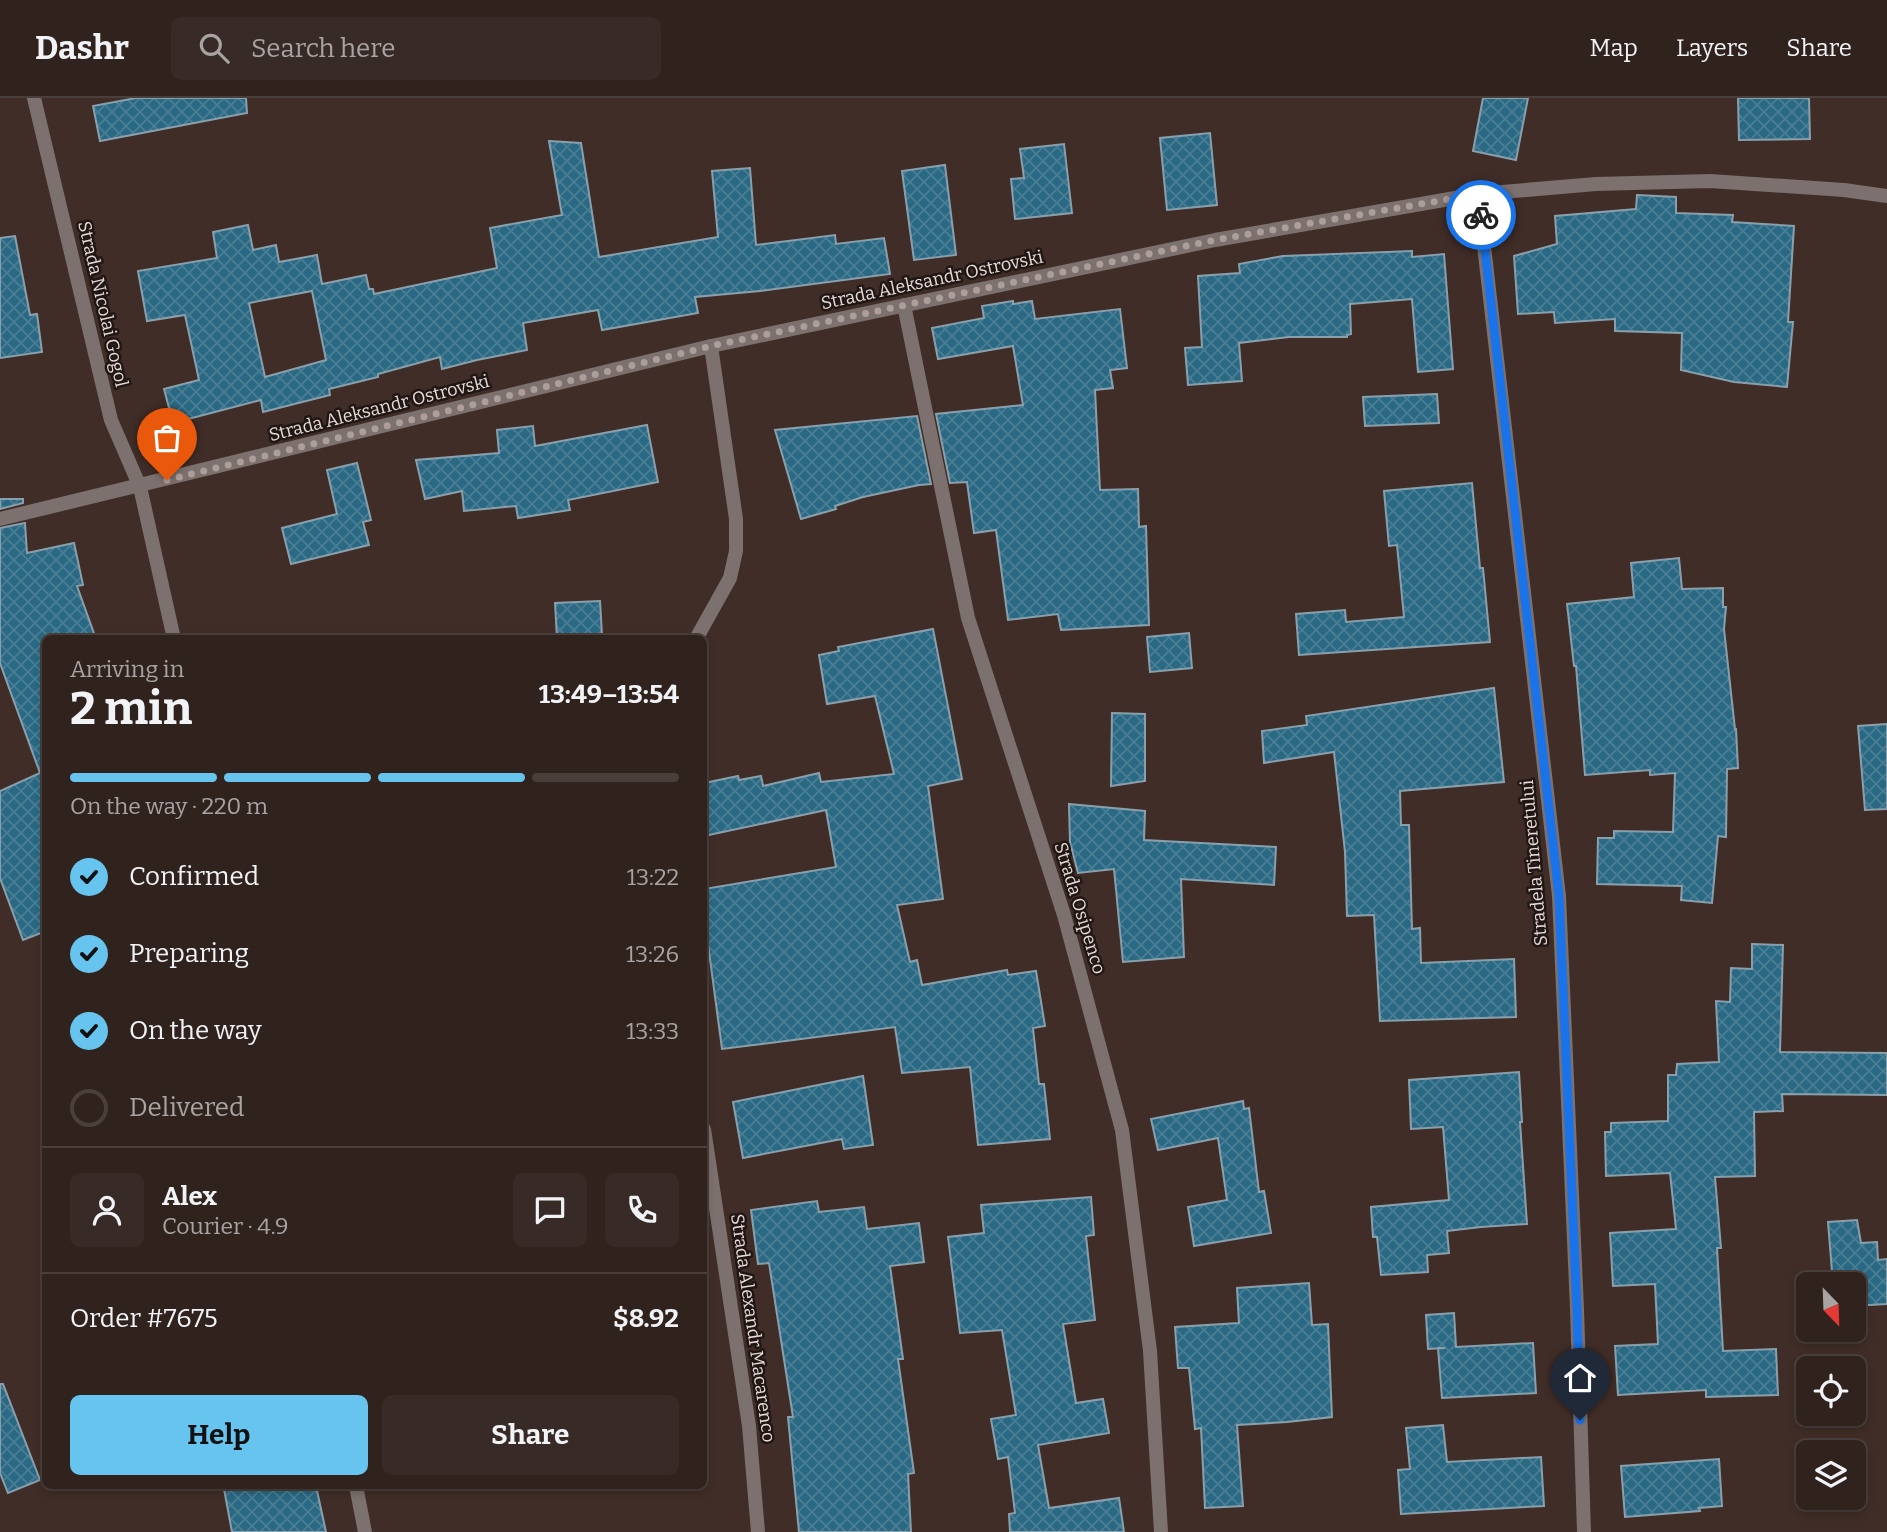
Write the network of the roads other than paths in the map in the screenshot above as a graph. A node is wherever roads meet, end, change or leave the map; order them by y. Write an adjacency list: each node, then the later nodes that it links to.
1 (34, 98): 6 (street, Strada Nicolai Gogol)
2 (1478, 194): 3 (street, Strada Aleksandr Ostrovski); 4 (street, Strada Aleksandr Ostrovski); 15 (street, Stradela Tineretului)
3 (1887, 196)
4 (904, 305): 5 (street, Strada Aleksandr Ostrovski); 14 (street, Strada Osipenco)
5 (711, 346): 6 (street, Strada Aleksandr Ostrovski); 9 (street)
6 (140, 486): 7 (street, Strada Aleksandr Ostrovski); 8 (street, Strada Nicolai Gogol)
7 (0, 520)
8 (173, 635)
9 (698, 635)
10 (707, 1149): 13 (street, Strada Alexandr Macarenco)
11 (357, 1489): 12 (street)
12 (365, 1532)
13 (758, 1532)
14 (1161, 1532)
15 (1584, 1532)

